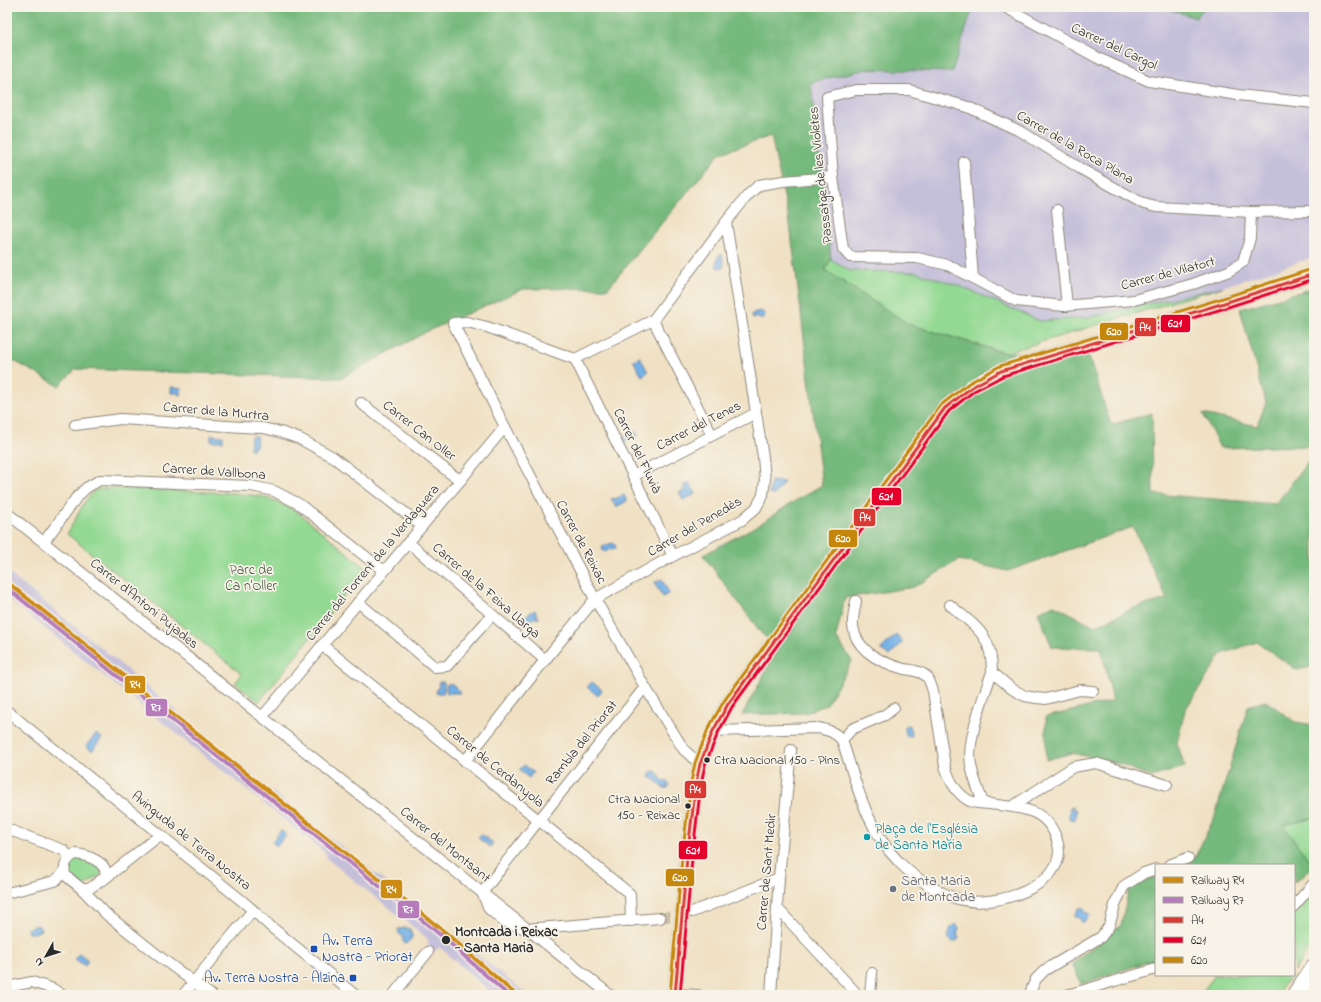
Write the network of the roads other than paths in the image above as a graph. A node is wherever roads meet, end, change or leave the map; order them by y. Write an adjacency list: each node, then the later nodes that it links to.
1 (1005, 7): 3 (street, Carrer del Cargol)
2 (827, 97): 5 (street, Passatge de les Violetes); 8 (street, Carrer de la Roca Plana)
3 (1314, 103)
4 (964, 162): 12 (street)
5 (833, 177): 9 (street); 10 (street, Passatge de les Violetes)
6 (1056, 210): 13 (street)
7 (1314, 211): 8 (street, Carrer de la Roca Plana)
8 (1251, 212): 13 (street, Carrer de Vilatort)
9 (726, 222): 14 (street); 17 (street, Carrer del Penedès)
10 (843, 250): 12 (street, Carrer de Vilatort)
11 (1314, 274): 42 (main road)
12 (973, 278): 13 (street, Carrer de Vilatort)
13 (1067, 306)
14 (653, 320): 15 (street); 20 (street)
15 (575, 359): 19 (street, Carrer de Reixac); 21 (street, Carrer del Fluvià)
16 (361, 403): 22 (street, Carrer Can Oller)
17 (756, 413): 20 (street, Carrer del Tenes); 27 (street, Carrer del Penedès)
18 (75, 425): 24 (street, Carrer de la Murtra)
19 (505, 427): 22 (street, Carrer del Torrent de la Verdaguera); 29 (street, Carrer de Reixac)
20 (712, 435): 21 (street, Carrer del Tenes)
21 (633, 476): 27 (street, Carrer del Fluvià)
22 (461, 480): 24 (street, Carrer del Torrent de la Verdaguera)
23 (7, 513): 25 (street, Carrer d'Antoni Pujades)
24 (422, 526): 26 (street, Carrer del Torrent de la Verdaguera)
25 (44, 542): 28 (street, Carrer de Vallbona); 41 (street, Carrer d'Antoni Pujades)
26 (408, 542): 28 (street, Carrer del Torrent de la Verdaguera); 33 (street, Carrer de la Feixa Llarga)
27 (673, 556): 29 (street, Carrer del Penedès)
28 (384, 571): 31 (street, Carrer del Torrent de la Verdaguera)
29 (595, 599): 35 (street, Carrer del Penedès); 37 (street, Carrer de Reixac)
30 (856, 601): 48 (street)
31 (358, 602): 33 (street); 34 (street, Carrer del Torrent de la Verdaguera)
32 (950, 605): 36 (street)
33 (492, 614): 35 (street, Carrer de la Feixa Llarga)
34 (322, 645): 41 (street, Carrer del Torrent de la Verdaguera); 45 (street, Carrer de Cerdanyola)
35 (545, 660): 45 (street, Carrer del Penedès)
36 (992, 672): 38 (street); 48 (street)
37 (645, 687): 46 (street, Carrer de Reixac); 50 (street, Rambla del Priorat)
38 (1093, 691)
39 (894, 708): 43 (street)
40 (7, 712): 52 (street, Avinguda de Terra Nostra)
41 (263, 716): 65 (street, Carrer del Montsant)
42 (713, 731): 43 (street); 46 (main road)
43 (842, 740): 49 (street)
44 (791, 750): 60 (street, Carrer de Sant Medir)
45 (465, 761): 50 (street, Carrer de Cerdanyola)
46 (700, 764): 79 (main road)
47 (1167, 785): 49 (street)
48 (983, 803): 49 (street)
49 (1013, 806)
50 (539, 820): 65 (street, Rambla del Priorat); 71 (street, Carrer de Cerdanyola)
51 (7, 829): 53 (street)
52 (160, 835): 55 (street); 68 (street, Avinguda de Terra Nostra)
53 (70, 857): 56 (street); 59 (street)
54 (1188, 858): 57 (street)
55 (126, 862): 56 (street); 61 (street)
56 (100, 863): 61 (street)
57 (1172, 864)
58 (1155, 869): 90 (street)
59 (64, 872): 63 (street); 64 (street)
60 (779, 878): 67 (street, Carrer de Sant Medir); 69 (street)
61 (103, 880): 63 (street)
62 (1314, 883): 66 (street)
63 (82, 889): 77 (street)
64 (7, 893)
65 (482, 893): 72 (street)
66 (1295, 905)
67 (778, 909): 87 (street, Carrer de Sant Medir); 88 (street)
68 (253, 910): 77 (street); 83 (street, Avinguda de Terra Nostra)
69 (692, 912)
70 (660, 918): 71 (street)
71 (631, 921): 72 (street)
72 (526, 929): 85 (street)
73 (428, 952): 84 (street)
74 (1314, 968): 92 (highway)
75 (1155, 969): 91 (street)
76 (872, 973): 89 (street)
77 (193, 982): 81 (street); 82 (street)
78 (7, 987): 80 (street)
79 (675, 994): 86 (street)
80 (62, 995)
81 (183, 995)
82 (211, 995)
83 (355, 995)
84 (393, 995)
85 (610, 995)
86 (698, 995)
87 (771, 995)
88 (858, 995)
89 (870, 995)
90 (1030, 995)
91 (1068, 995)
92 (1296, 995)

